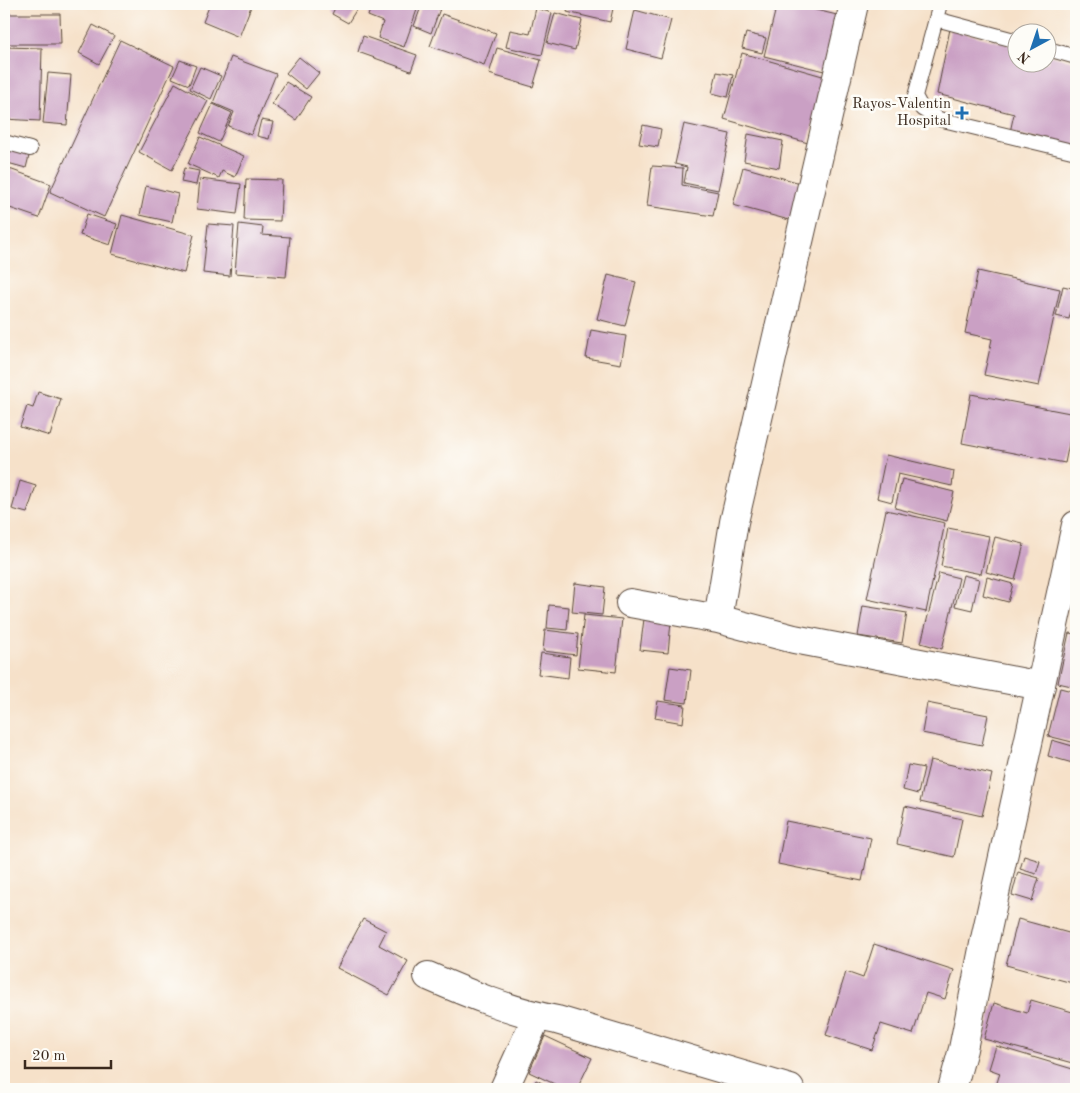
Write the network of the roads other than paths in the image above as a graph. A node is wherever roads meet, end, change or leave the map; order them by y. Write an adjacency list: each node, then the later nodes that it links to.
1 (854, 4): 13 (street)
2 (940, 4): 3 (lane)
3 (936, 19): 4 (lane); 9 (lane)
4 (1008, 38)
5 (1058, 52): 6 (lane)
6 (1076, 57)
7 (4, 142): 8 (lane)
8 (30, 148)
9 (1076, 152)
10 (1076, 525): 11 (street)
11 (1072, 568): 14 (street)
12 (630, 603): 13 (street)
13 (718, 619): 14 (street)
14 (1041, 686): 19 (street)
15 (428, 976): 16 (street)
16 (537, 1016): 17 (street); 18 (street)
17 (504, 1089)
18 (790, 1089)
19 (952, 1089)

